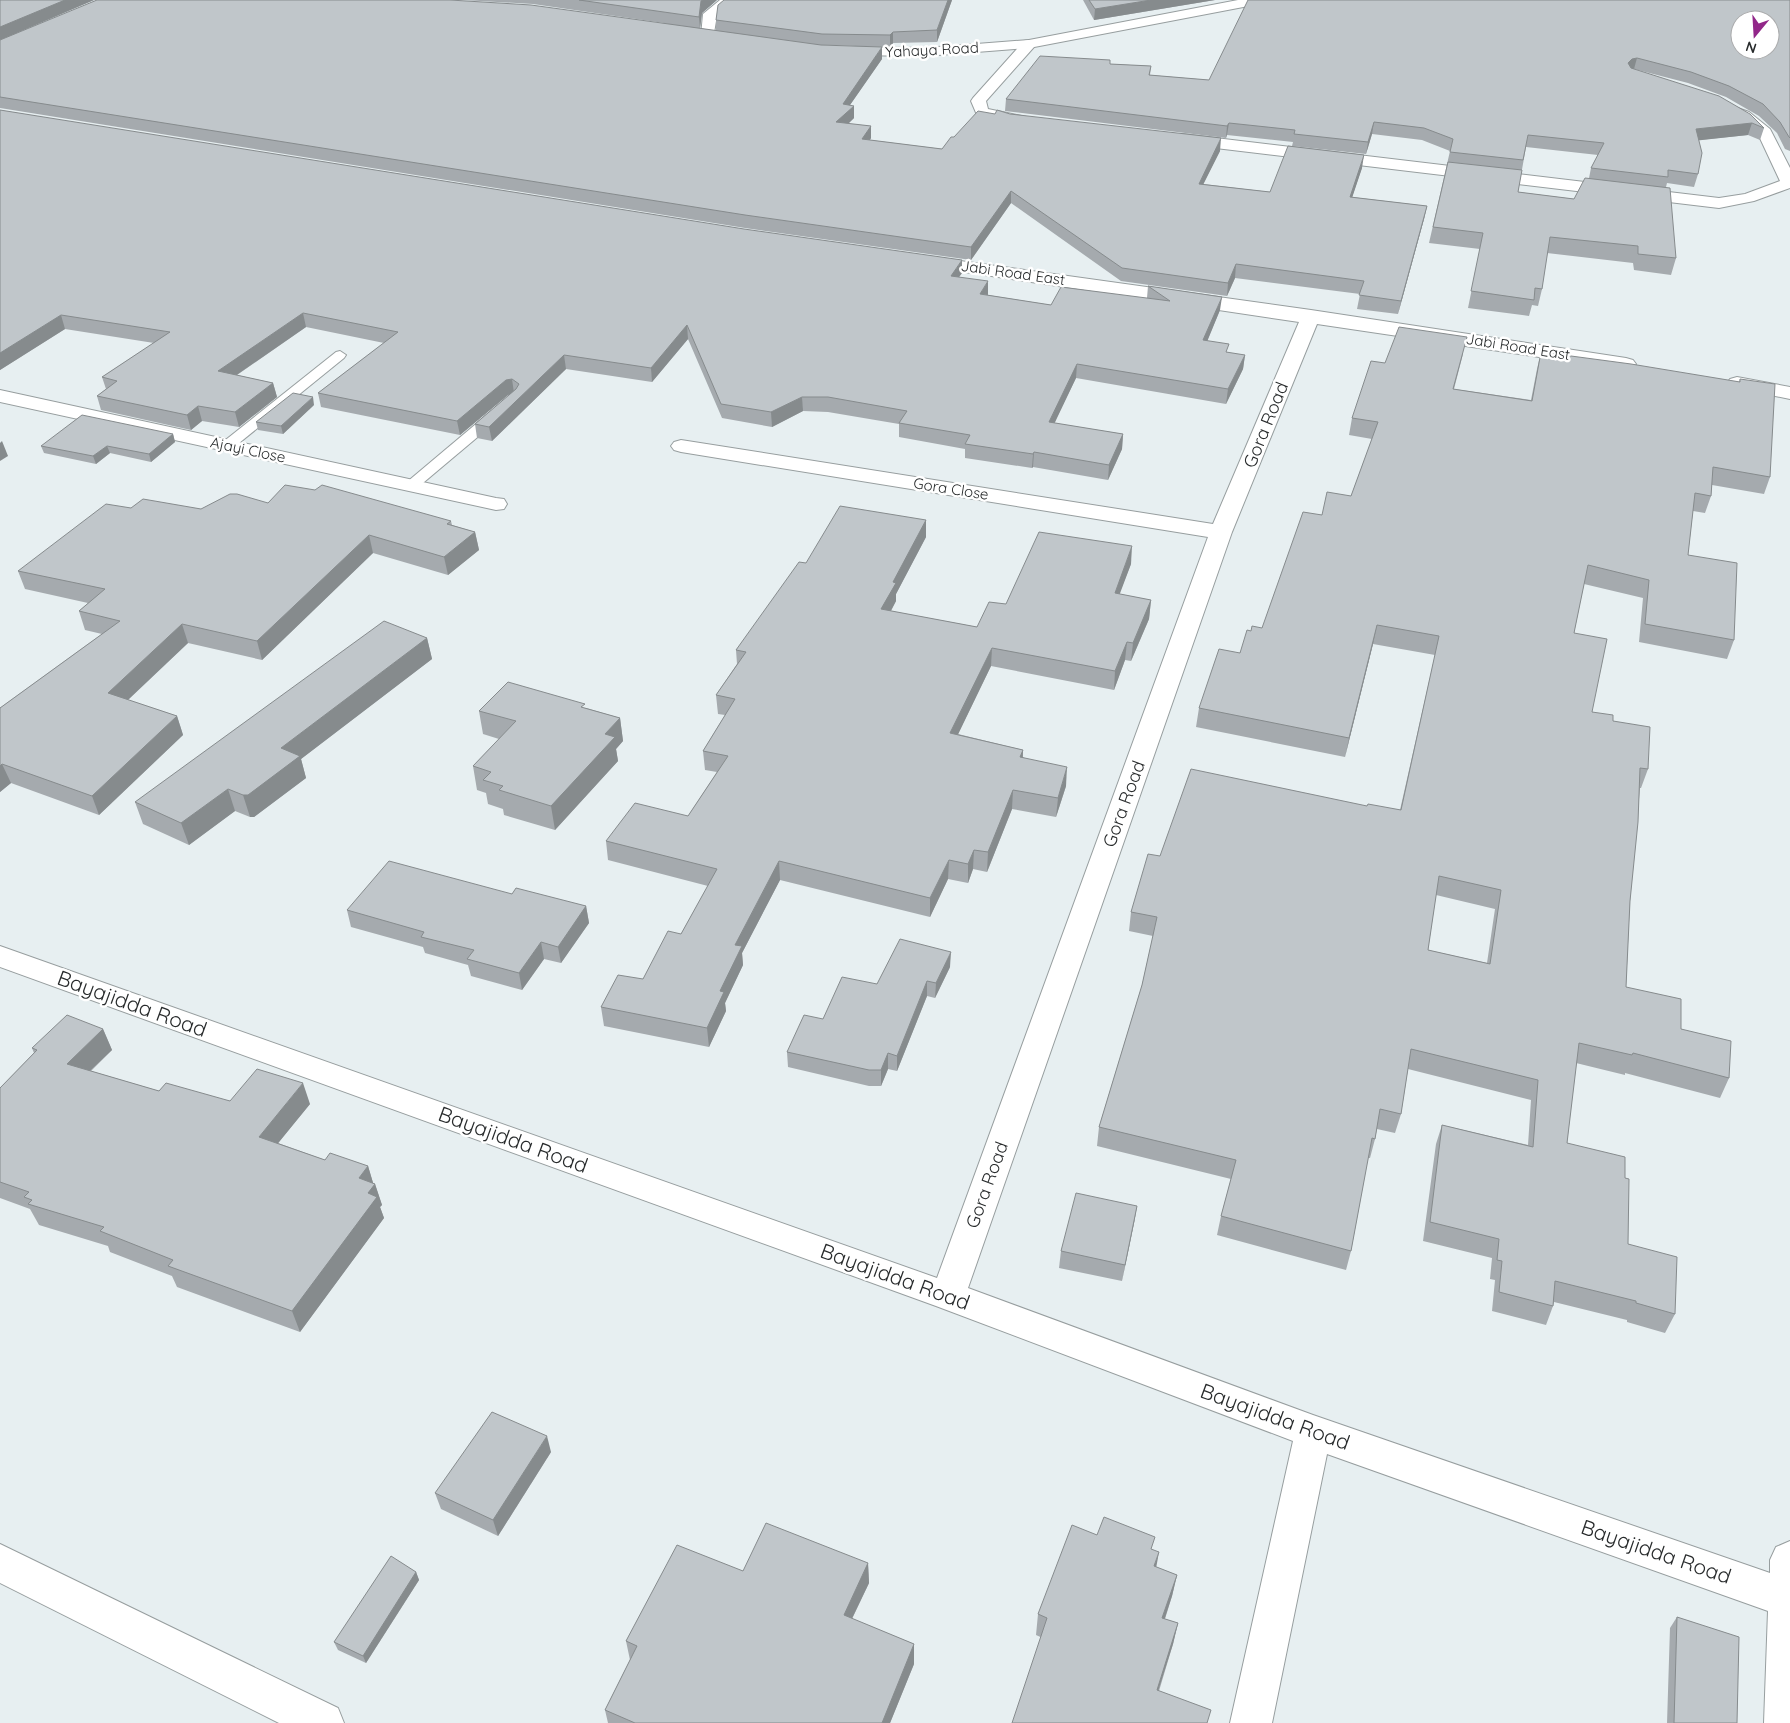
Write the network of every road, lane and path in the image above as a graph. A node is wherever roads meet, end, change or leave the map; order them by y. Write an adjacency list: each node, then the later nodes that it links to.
1 (728, 0): 3 (street)
2 (1259, 0): 4 (street, Yahaya Road)
3 (725, 38)
4 (1028, 44): 5 (street, Yahaya Road); 7 (street)
5 (831, 51)
6 (1719, 104): 9 (street)
7 (1039, 122)
8 (1167, 138): 9 (street)
9 (1789, 184)
10 (911, 259): 11 (street, Jabi Road East)
11 (1311, 316): 13 (street, Jabi Road East); 22 (street, Gora Road)
12 (340, 355): 18 (lane)
13 (1646, 367)
14 (1721, 380): 15 (street)
15 (1790, 393)
16 (0, 396): 18 (street, Ajayi Close)
17 (506, 405): 20 (lane)
18 (228, 445): 20 (street, Ajayi Close)
19 (681, 446): 22 (street, Gora Close)
20 (412, 486): 21 (street, Ajayi Close)
21 (496, 504)
22 (1221, 532): 24 (street, Gora Road)
23 (0, 956): 24 (street, Bayajidda Road)
24 (948, 1296): 25 (street, Bayajidda Road)
25 (1313, 1432): 28 (street, Bayajidda Road); 30 (street)
26 (1790, 1560): 28 (street)
27 (0, 1563): 29 (street)
28 (1789, 1599): 31 (street)
29 (323, 1723)
30 (1251, 1723)
31 (1785, 1723)

